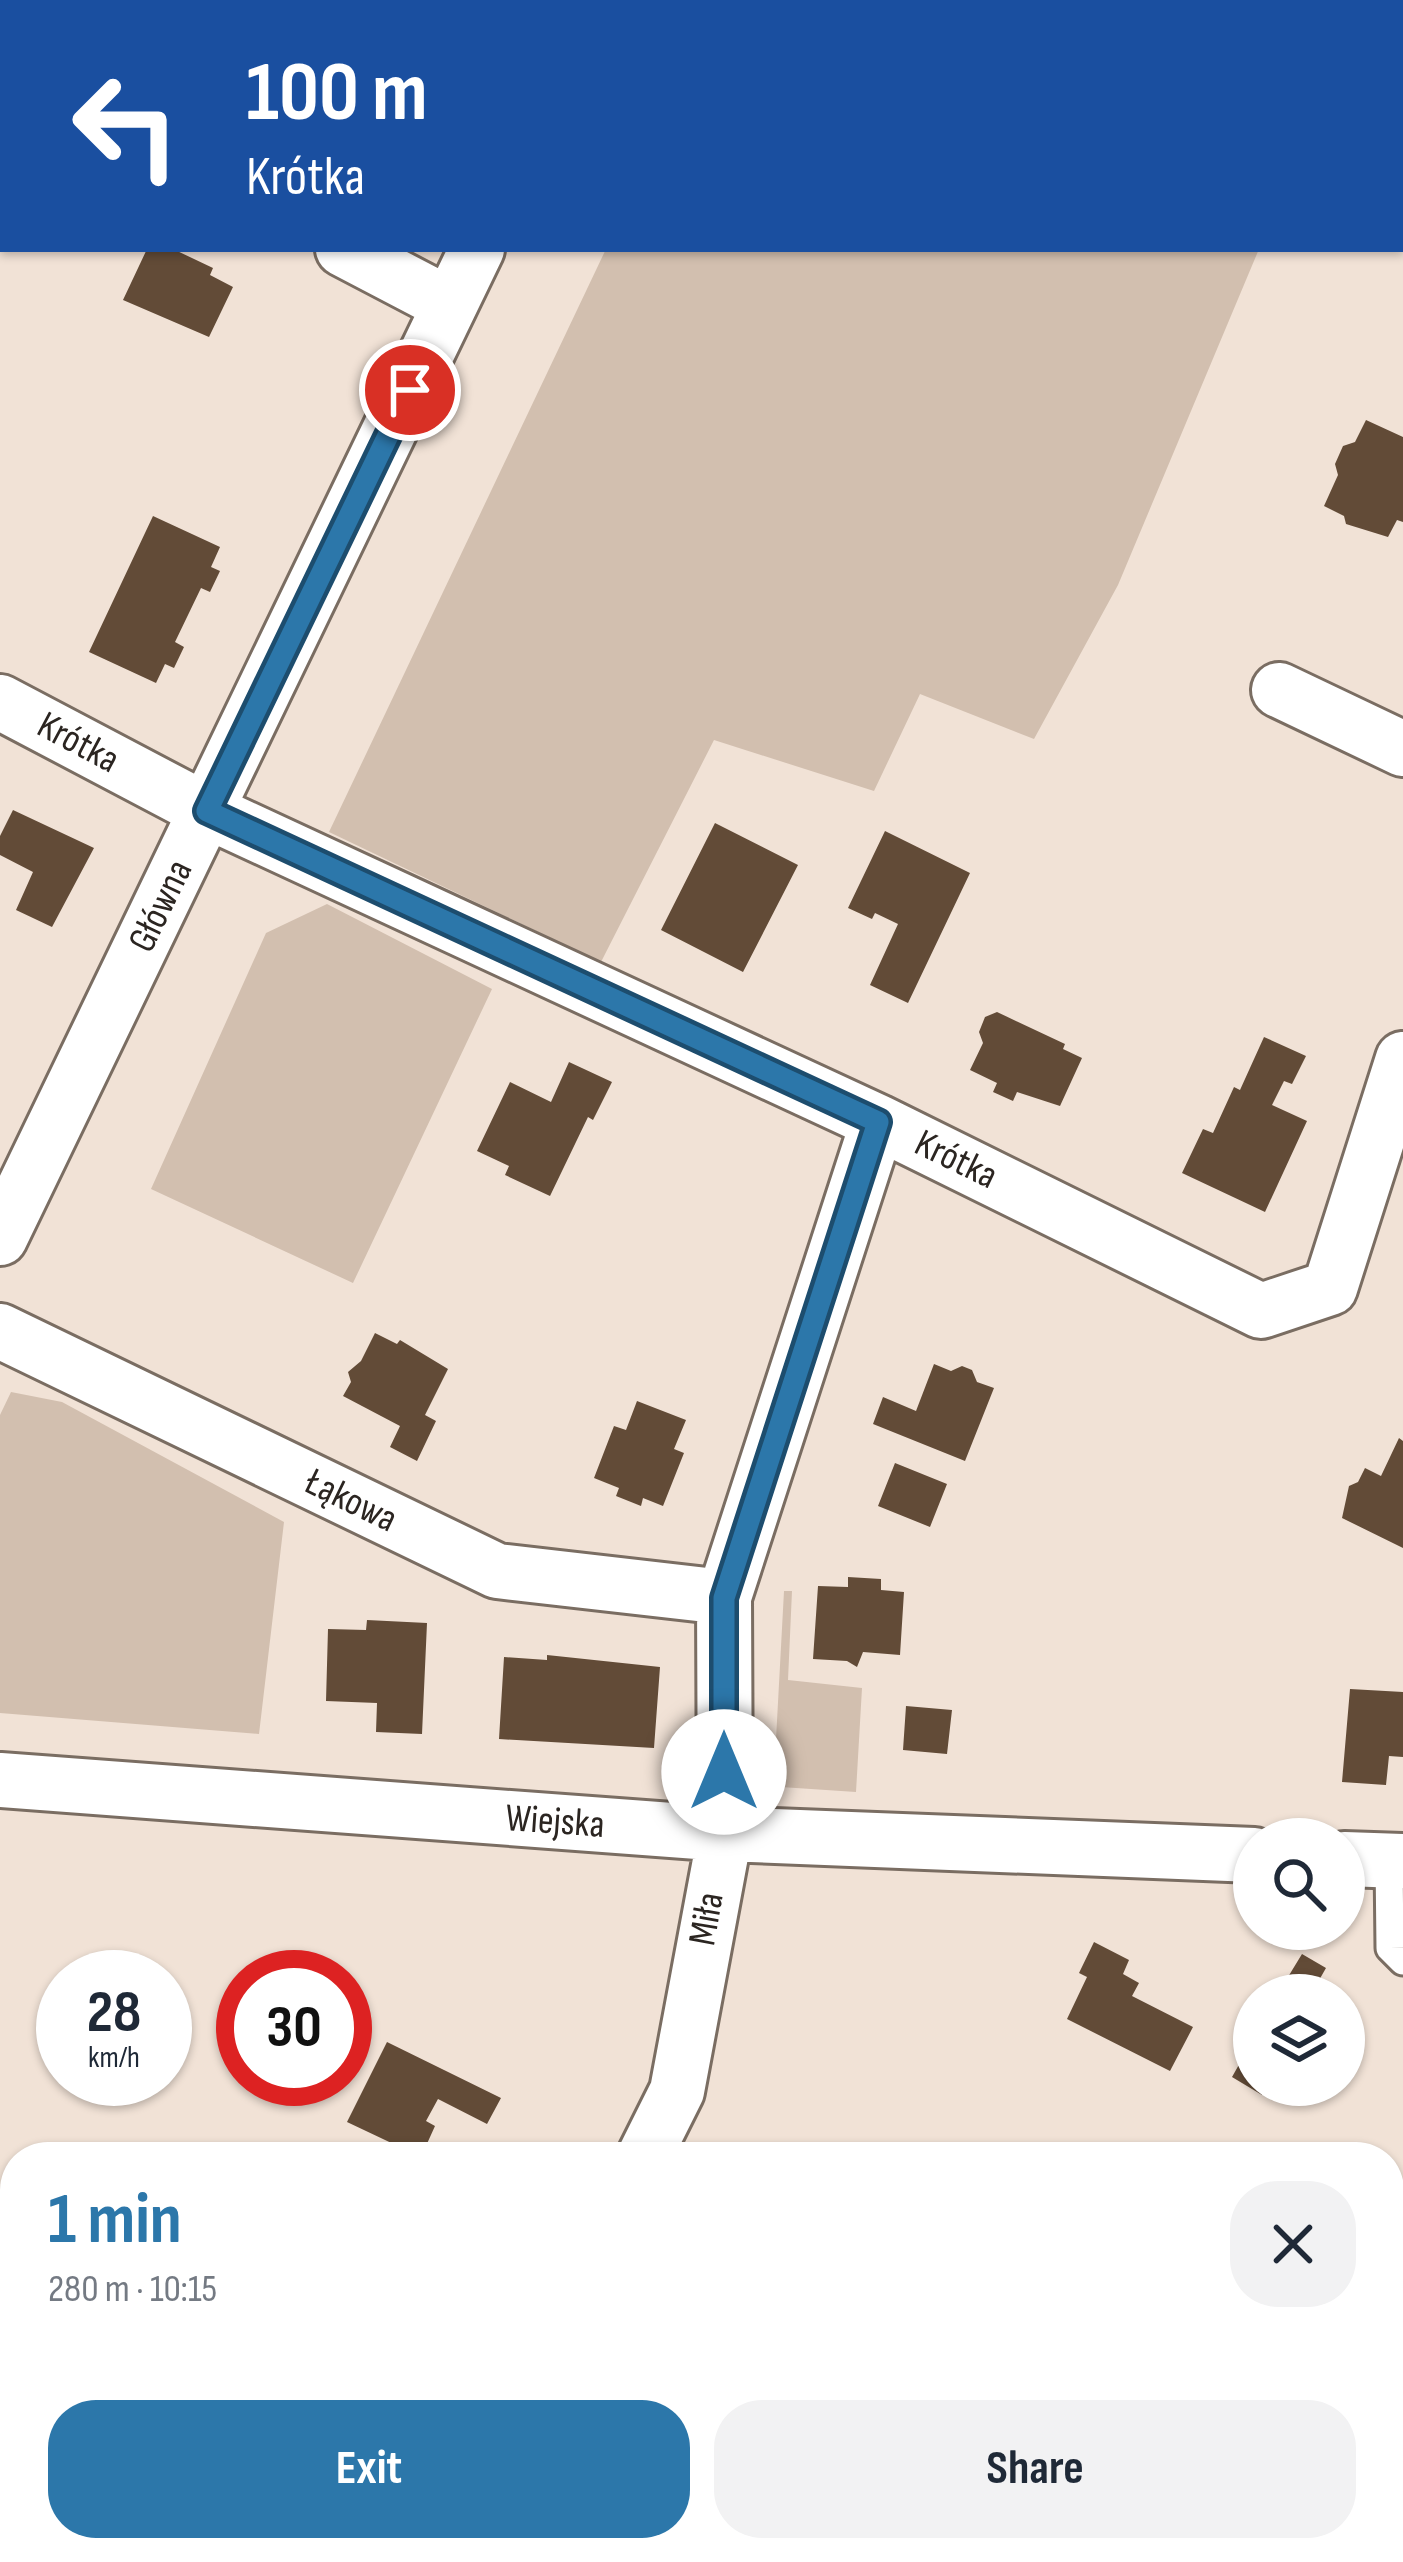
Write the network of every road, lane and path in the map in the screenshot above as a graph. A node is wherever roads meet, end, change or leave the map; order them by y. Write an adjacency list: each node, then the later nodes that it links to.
1 (350, 252): 3 (street)
2 (476, 252): 3 (street, Główna)
3 (450, 305): 7 (street, Główna)
4 (1279, 690): 6 (street)
5 (0, 702): 7 (street, Krótka)
6 (1403, 749)
7 (207, 811): 9 (street, Krótka); 10 (street, Główna)
8 (1403, 1059): 9 (street, Krótka)
9 (878, 1122): 12 (street, Miła)
10 (0, 1238)
11 (0, 1331): 12 (street, Łąkowa)
12 (724, 1598): 14 (street, Miła)
13 (0, 1780): 14 (street, Wiejska)
14 (725, 1834): 15 (street, Wiejska); 18 (street, Miła)
15 (1233, 1854)
16 (1379, 1860): 17 (lane)
17 (1403, 1961)
18 (652, 2142)

